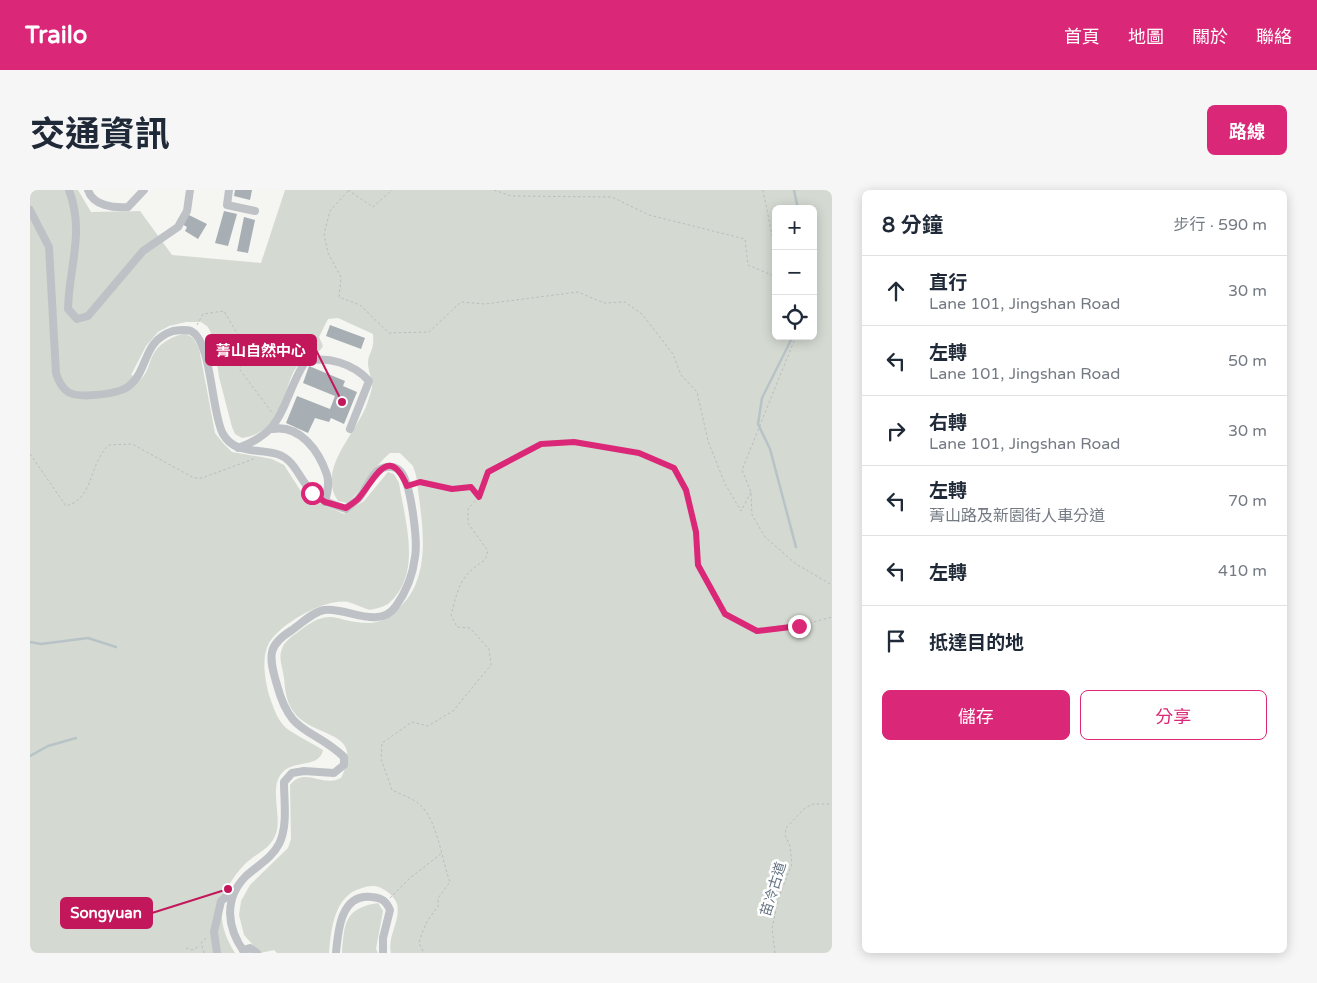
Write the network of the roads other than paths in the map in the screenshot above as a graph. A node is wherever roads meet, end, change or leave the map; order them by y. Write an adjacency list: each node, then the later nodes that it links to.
1 (69, 190): 4 (street)
2 (88, 190): 3 (street)
3 (144, 190)
4 (190, 190)
5 (229, 190): 7 (street)
6 (30, 210): 10 (street)
7 (255, 211)
8 (272, 429): 9 (street); 10 (street); 11 (street)
9 (350, 430)
10 (237, 448): 11 (street)
11 (325, 502): 12 (street)
12 (236, 888): 13 (street); 14 (street)
13 (244, 952): 15 (street)
14 (217, 953)
15 (258, 953)
16 (336, 953): 17 (street)
17 (384, 953)

